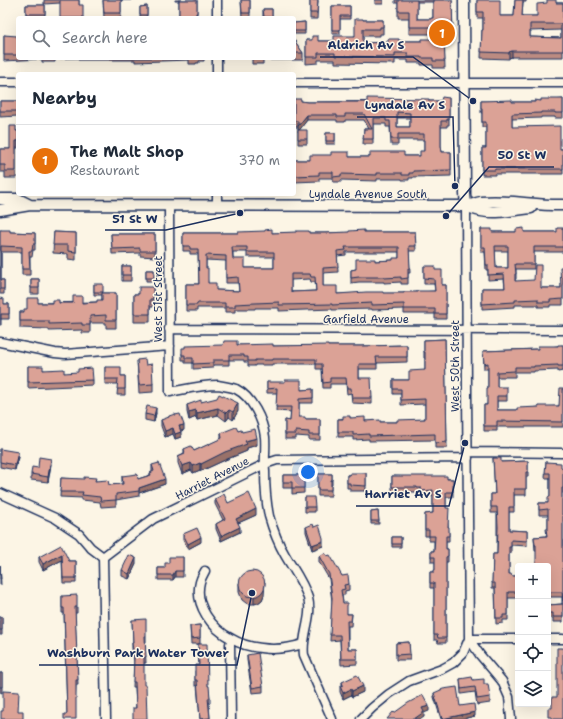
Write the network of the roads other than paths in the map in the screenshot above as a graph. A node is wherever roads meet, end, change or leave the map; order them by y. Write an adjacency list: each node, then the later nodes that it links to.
1 (217, 0): 3 (street)
2 (464, 0): 9 (main road, West 50th Street)
3 (217, 16)
4 (217, 60): 5 (street)
5 (217, 72)
6 (0, 82): 7 (street)
7 (16, 82)
8 (296, 83): 9 (street)
9 (464, 83): 10 (street); 17 (main road, West 50th Street)
10 (563, 83)
11 (217, 196): 16 (street)
12 (0, 199): 13 (main road, Lyndale Avenue South)
13 (30, 205): 15 (main road, Lyndale Avenue South); 18 (main road, Lyndale Avenue South)
14 (563, 205): 17 (main road, Lyndale Avenue South)
15 (169, 206): 16 (main road, Lyndale Avenue South); 19 (street, West 51st Street)
16 (217, 206): 17 (main road, Lyndale Avenue South)
17 (466, 206): 20 (street, West 50th Street)
18 (0, 210)
19 (170, 329): 20 (street, Garfield Avenue); 23 (street, West 51st Street)
20 (466, 330): 21 (street, Garfield Avenue); 25 (street, West 50th Street)
21 (563, 330)
22 (0, 342): 23 (street)
23 (170, 346): 26 (street, West 51st Street)
24 (563, 453): 25 (street, Harriet Avenue)
25 (468, 455): 26 (street, Harriet Avenue); 30 (street, West 50th Street)
26 (265, 464): 28 (street, Harriet Avenue); 35 (street)
27 (0, 493): 28 (street)
28 (103, 557): 36 (street)
29 (205, 571): 32 (street)
30 (469, 638): 33 (street); 39 (street); 40 (street)
31 (563, 638): 34 (street)
32 (232, 639): 35 (street); 37 (street)
33 (515, 639)
34 (551, 639)
35 (303, 644): 38 (street)
36 (106, 719)
37 (231, 719)
38 (332, 719)
39 (361, 719)
40 (511, 719)

